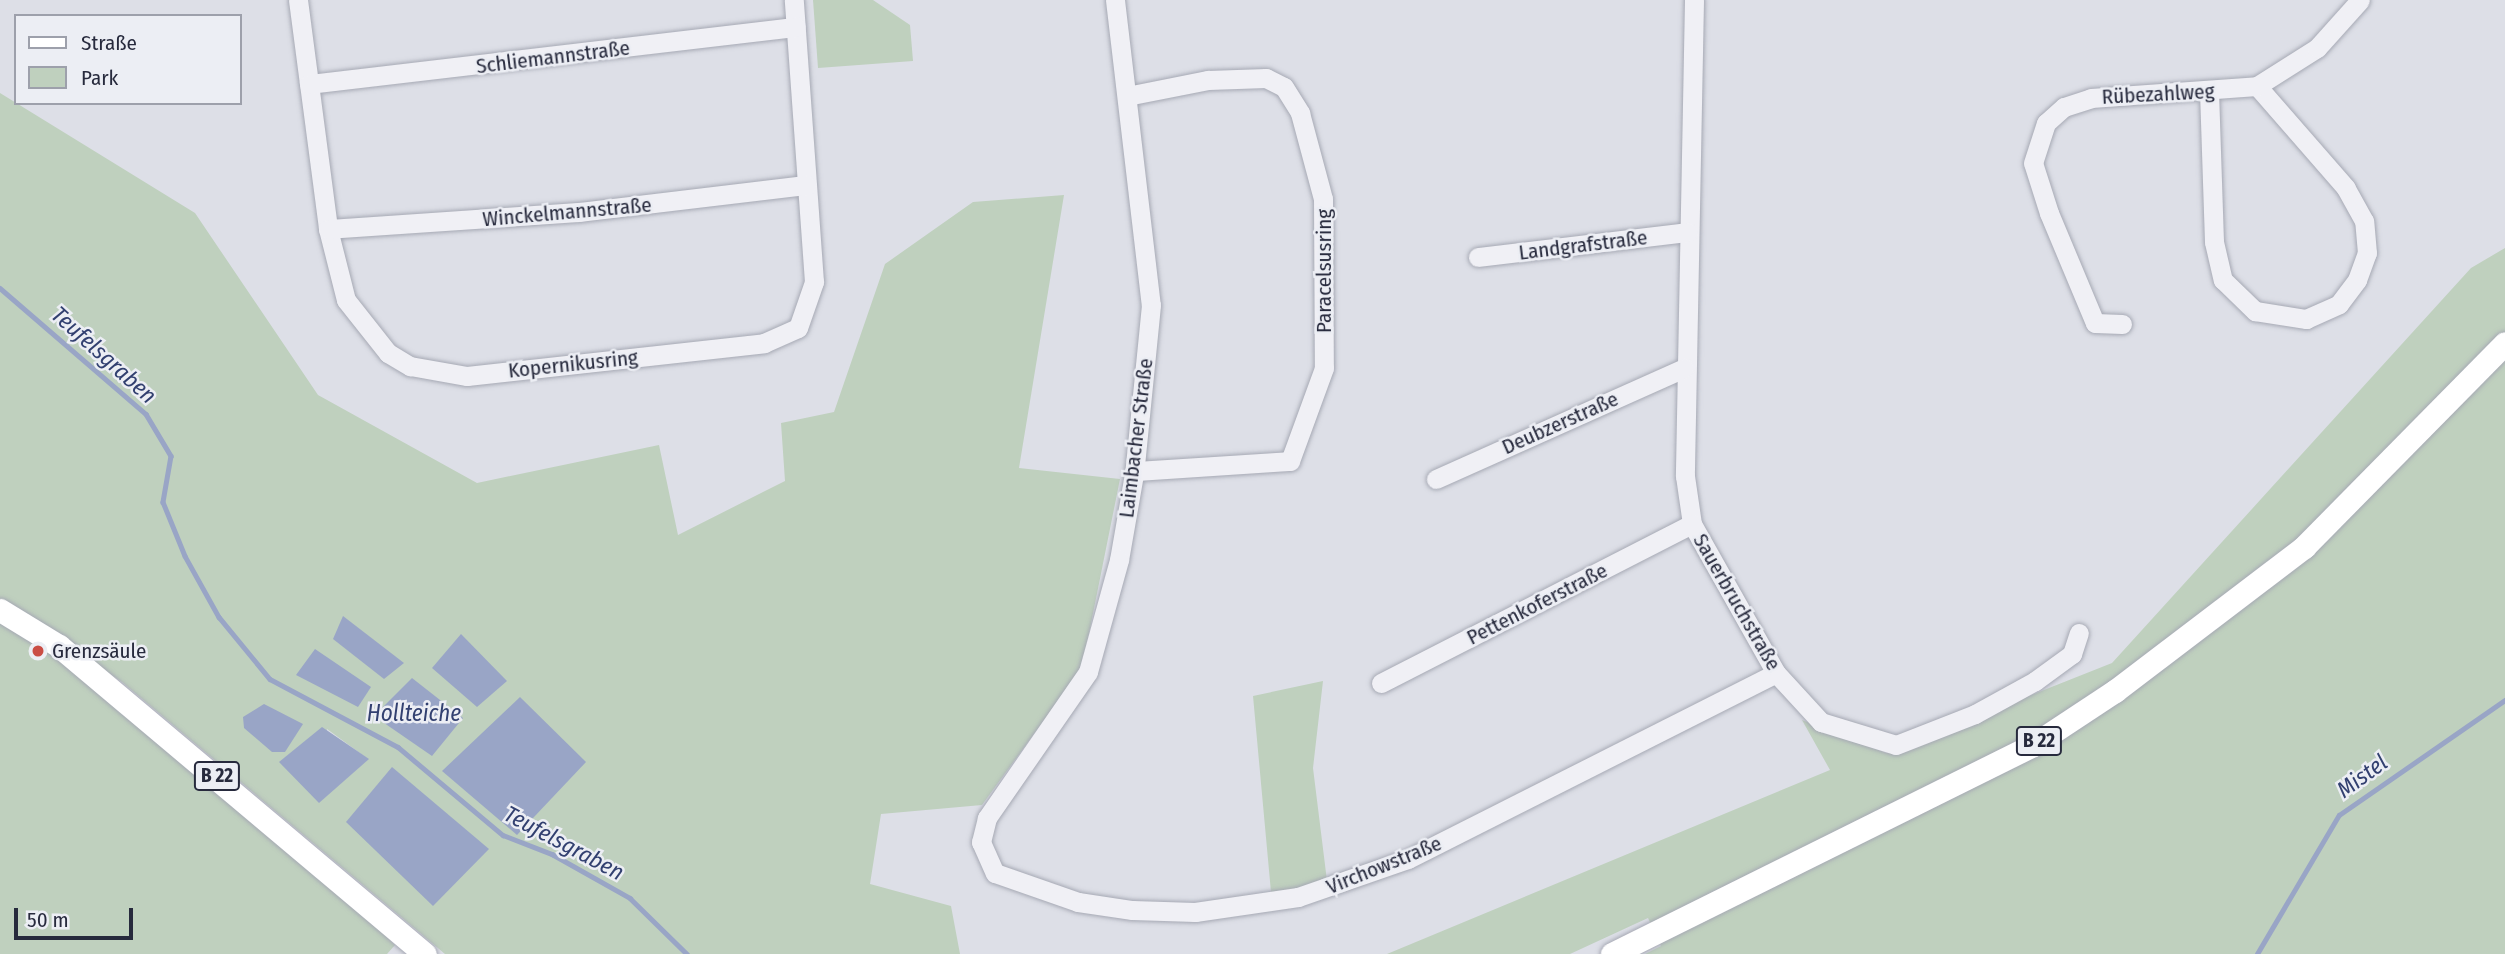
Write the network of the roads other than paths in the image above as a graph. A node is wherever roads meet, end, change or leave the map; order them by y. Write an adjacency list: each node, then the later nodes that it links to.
1 (298, 0): 7 (street, Kopernikusring)
2 (794, 0): 6 (street, Kopernikusring)
3 (1115, 0): 10 (street, Laimbacher Straße)
4 (1694, 0): 13 (street, Sauerbruchstraße)
5 (2360, 0): 8 (street, Rübezahlweg)
6 (796, 27): 7 (street, Schliemannstraße); 11 (street, Kopernikusring)
7 (309, 85): 12 (street, Kopernikusring)
8 (2257, 86): 9 (street, Rübezahlweg); 9 (street)
9 (2209, 91): 15 (street, Rübezahlweg)
10 (1127, 96): 18 (street, Laimbacher Straße); 18 (street, Paracelsusring)
11 (806, 185): 12 (street, Winckelmannstraße); 12 (street, Kopernikusring)
12 (328, 229)
13 (1688, 232): 14 (street, Landgrafstraße); 17 (street, Sauerbruchstraße)
14 (1478, 257)
15 (2122, 324)
16 (2505, 343): 27 (main road, B 22)
17 (1684, 368): 19 (street, Deubzerstraße); 20 (street, Sauerbruchstraße)
18 (1134, 471): 25 (street, Laimbacher Straße)
19 (1436, 479)
20 (1692, 524): 23 (street, Sauerbruchstraße); 24 (street, Pettenkoferstraße)
21 (0, 610): 26 (main road, B 22)
22 (2079, 633): 23 (street, Sauerbruchstraße)
23 (1776, 673): 25 (street, Virchowstraße)
24 (1381, 683)
25 (981, 842)
26 (425, 954)
27 (1612, 954)

